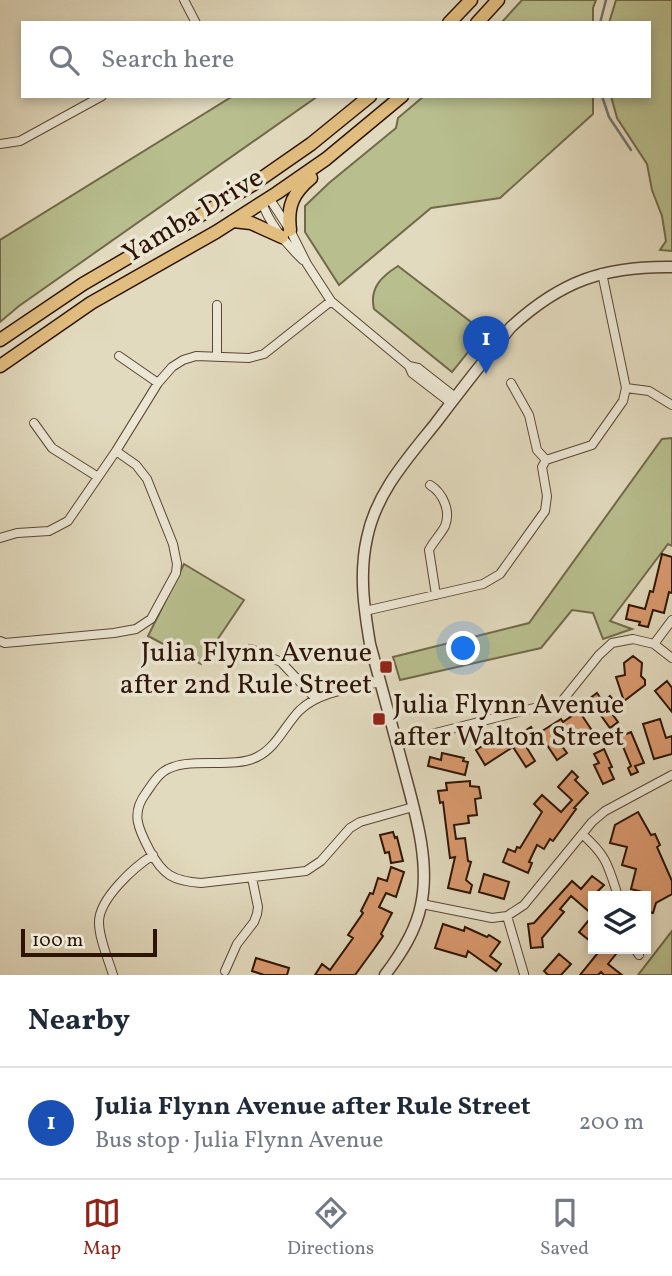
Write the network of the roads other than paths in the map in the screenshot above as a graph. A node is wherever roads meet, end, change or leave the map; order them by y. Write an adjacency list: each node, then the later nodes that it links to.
1 (184, 0): 4 (street)
2 (471, 0): 5 (main road)
3 (498, 0): 6 (main road)
4 (195, 21)
5 (451, 21)
6 (479, 21)
7 (98, 98): 10 (street)
8 (368, 98): 12 (main road, Yamba Drive)
9 (400, 98): 11 (main road, Yamba Drive)
10 (0, 144)
11 (326, 159): 13 (main road, Yamba Drive); 15 (main road)
12 (254, 184): 13 (main road); 20 (main road, Yamba Drive)
13 (265, 201): 14 (main road, Yamba Drive); 15 (street)
14 (232, 221): 15 (main road); 23 (main road, Yamba Drive)
15 (286, 233): 18 (street)
16 (672, 267): 17 (street)
17 (602, 273): 26 (street); 27 (street)
18 (333, 304): 21 (street); 27 (street)
19 (218, 305): 21 (street)
20 (0, 340)
21 (217, 355): 24 (street)
22 (119, 356): 24 (street)
23 (0, 366)
24 (158, 383): 30 (street)
25 (511, 383): 31 (street)
26 (626, 388): 28 (street); 31 (street)
27 (453, 400): 36 (street)
28 (672, 405)
29 (34, 423): 32 (street)
30 (116, 451): 32 (street); 38 (street)
31 (546, 460): 35 (street)
32 (98, 477): 34 (street)
33 (430, 485): 35 (street)
34 (0, 538)
35 (436, 595): 36 (street)
36 (365, 611): 42 (street)
37 (672, 620): 39 (street)
38 (0, 641)
39 (654, 644): 41 (street); 44 (street)
40 (251, 649): 43 (street)
41 (672, 658)
42 (380, 682): 43 (street); 44 (street)
43 (316, 699): 48 (street)
44 (396, 743): 46 (street)
45 (672, 775): 47 (street)
46 (413, 807): 49 (street); 51 (street)
47 (582, 834): 50 (street); 52 (street)
48 (153, 856): 49 (street); 55 (street)
49 (252, 878): 53 (street)
50 (616, 891)
51 (422, 904): 52 (street); 56 (street)
52 (507, 916): 54 (street)
53 (225, 971)
54 (524, 974)
55 (113, 975)
56 (385, 975)

